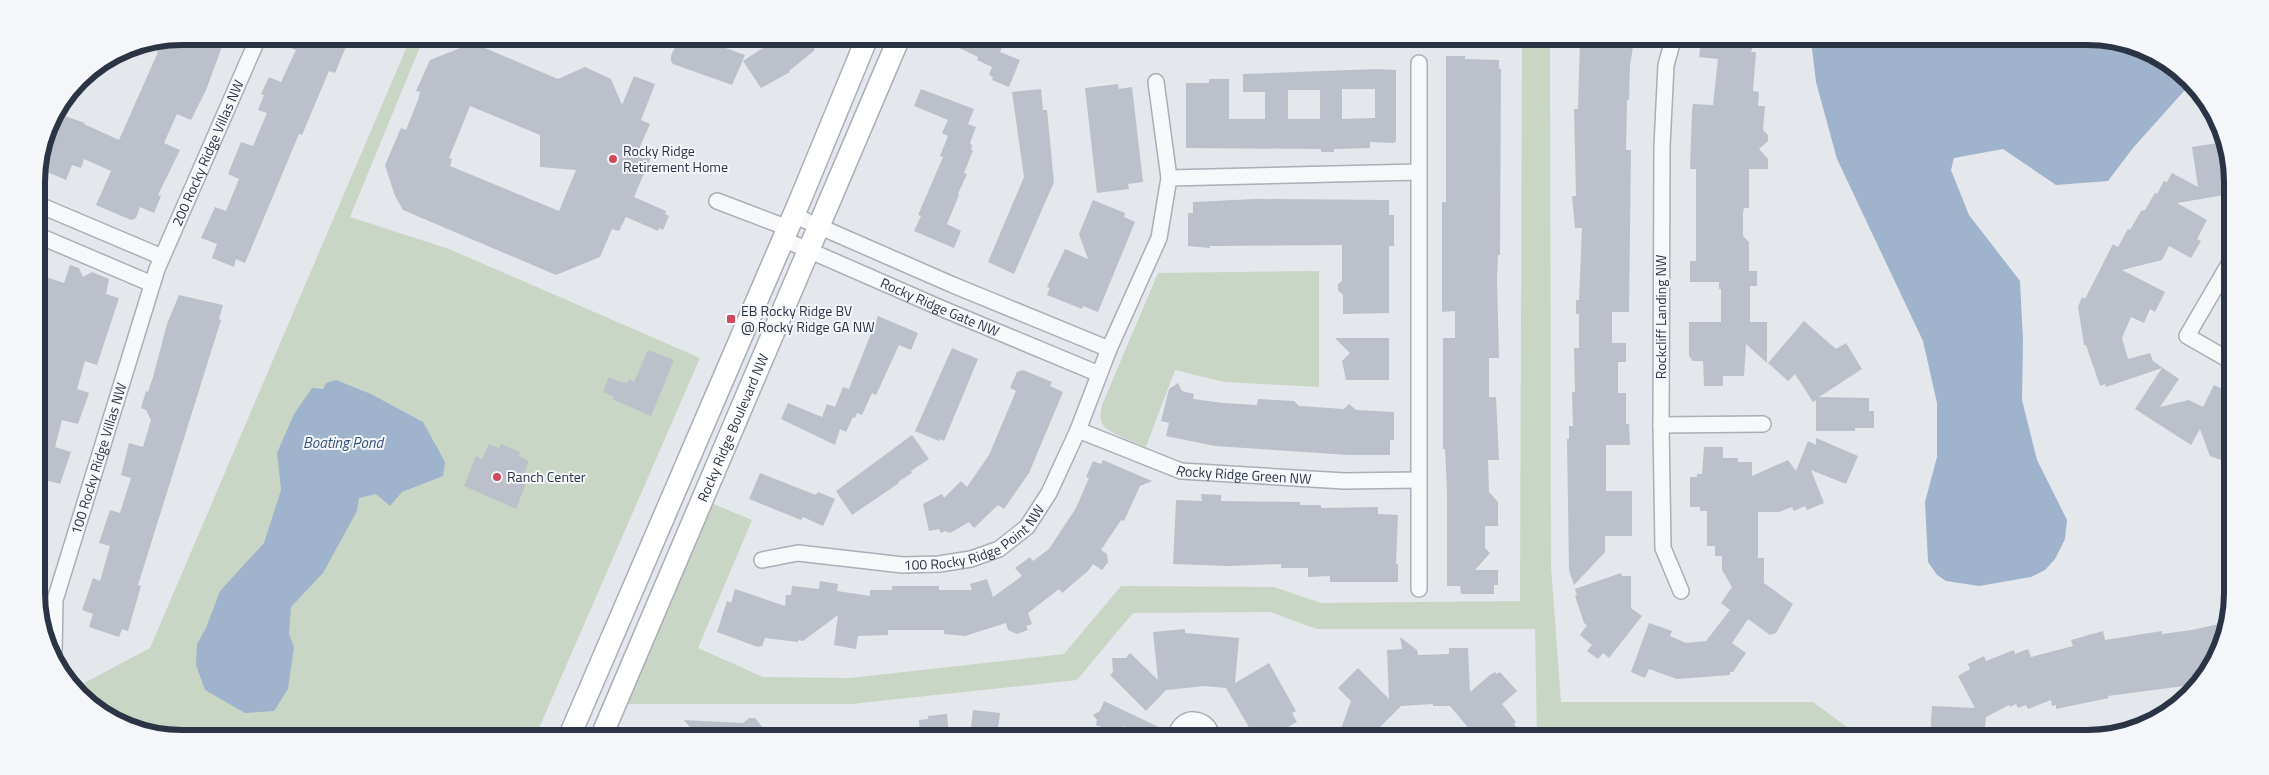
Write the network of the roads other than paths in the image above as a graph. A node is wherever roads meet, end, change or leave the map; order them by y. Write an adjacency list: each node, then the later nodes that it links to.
1 (256, 45): 15 (street, 200 Rocky Ridge Villas NW)
2 (863, 45): 12 (street, Rocky Ridge Boulevard NW)
3 (895, 45): 11 (street, Rocky Ridge Boulevard NW)
4 (1671, 45): 21 (street, Rockcliff Landing NW)
5 (1420, 62): 7 (street)
6 (1156, 82): 8 (street)
7 (1418, 172): 8 (street); 24 (street)
8 (1169, 178): 18 (street)
9 (717, 201): 12 (street)
10 (45, 214): 15 (street)
11 (818, 226): 12 (street, Rocky Ridge Gate NW); 14 (street, Rocky Ridge Boulevard NW); 18 (street, Rocky Ridge Gate NW)
12 (788, 227): 14 (street, Rocky Ridge Gate NW); 29 (street, Rocky Ridge Boulevard NW)
13 (45, 237): 17 (street)
14 (808, 250): 20 (street, Rocky Ridge Gate NW); 30 (street, Rocky Ridge Boulevard NW)
15 (160, 263): 17 (street, 100 Rocky Ridge Villas NW)
16 (2224, 274): 19 (street)
17 (152, 284): 28 (street, 100 Rocky Ridge Villas NW)
18 (1109, 349): 20 (street)
19 (2224, 357)
20 (1099, 374): 23 (street, 100 Rocky Ridge Point NW)
21 (1661, 424): 22 (street); 27 (street, Rockcliff Landing NW)
22 (1763, 424)
23 (1078, 430): 24 (street, Rocky Ridge Green NW); 25 (street, 100 Rocky Ridge Point NW)
24 (1418, 480): 26 (street)
25 (762, 560)
26 (1420, 589)
27 (1681, 591)
28 (54, 642)
29 (572, 730)
30 (604, 730)
31 (1178, 730): 32 (street)
32 (1209, 730)

